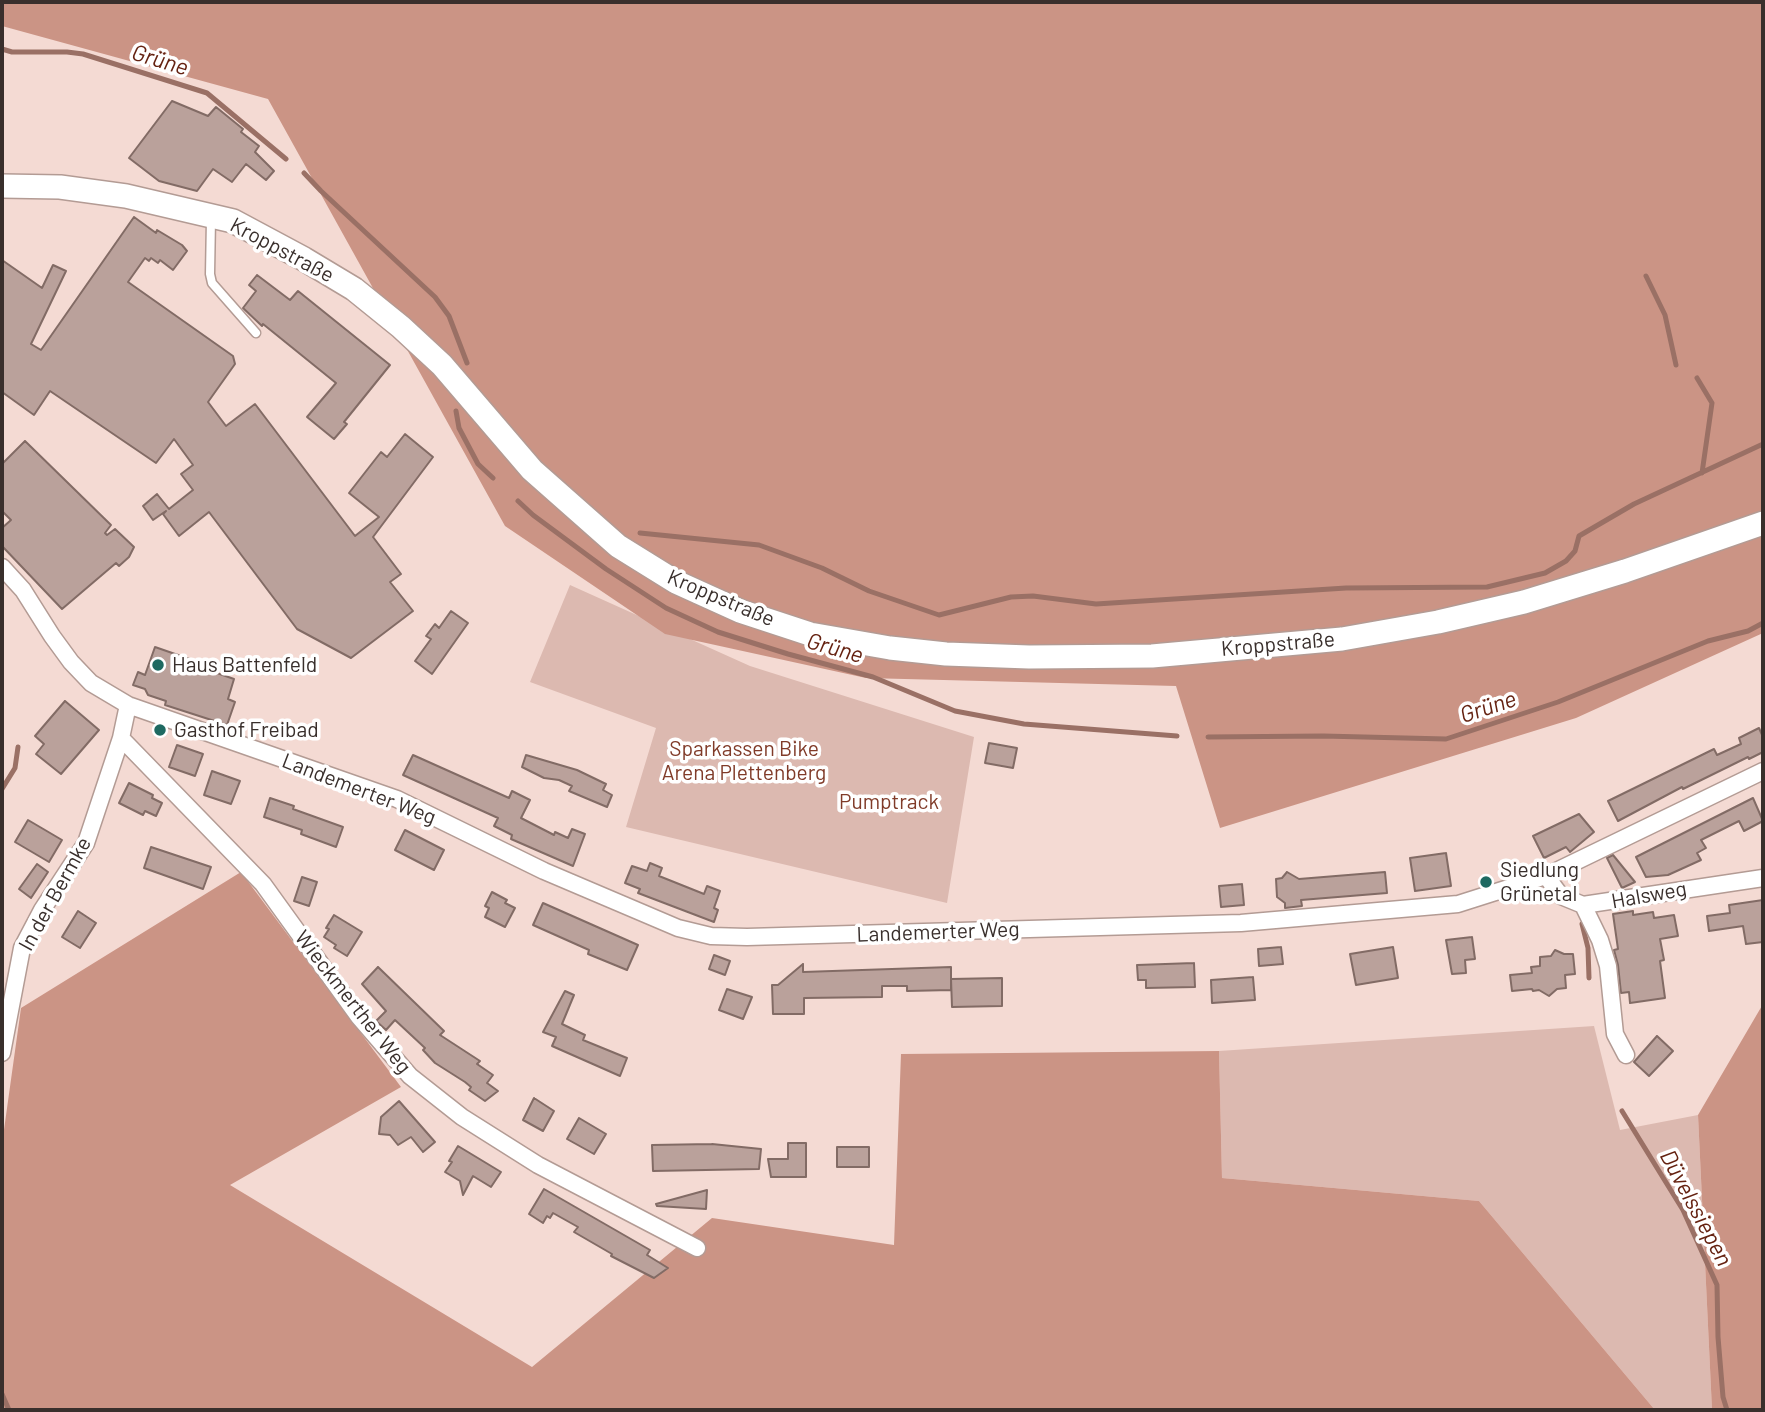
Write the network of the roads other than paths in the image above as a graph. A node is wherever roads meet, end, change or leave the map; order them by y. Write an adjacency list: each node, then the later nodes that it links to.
1 (2, 186): 2 (street, Kroppstraße)
2 (211, 216): 3 (lane); 4 (street, Kroppstraße)
3 (256, 333)
4 (1763, 523)
5 (2, 568): 6 (street, Landemerter Weg)
6 (128, 705): 7 (street); 9 (street, Landemerter Weg)
7 (121, 738): 12 (street, In der Bermke); 14 (street, Wieckmerther Weg)
8 (1763, 771): 9 (street, Landemerter Weg)
9 (1546, 876): 11 (street, Halsweg)
10 (1763, 878): 11 (street, Halsweg)
11 (1583, 905): 13 (street)
12 (2, 1053)
13 (1626, 1055)
14 (697, 1248)

